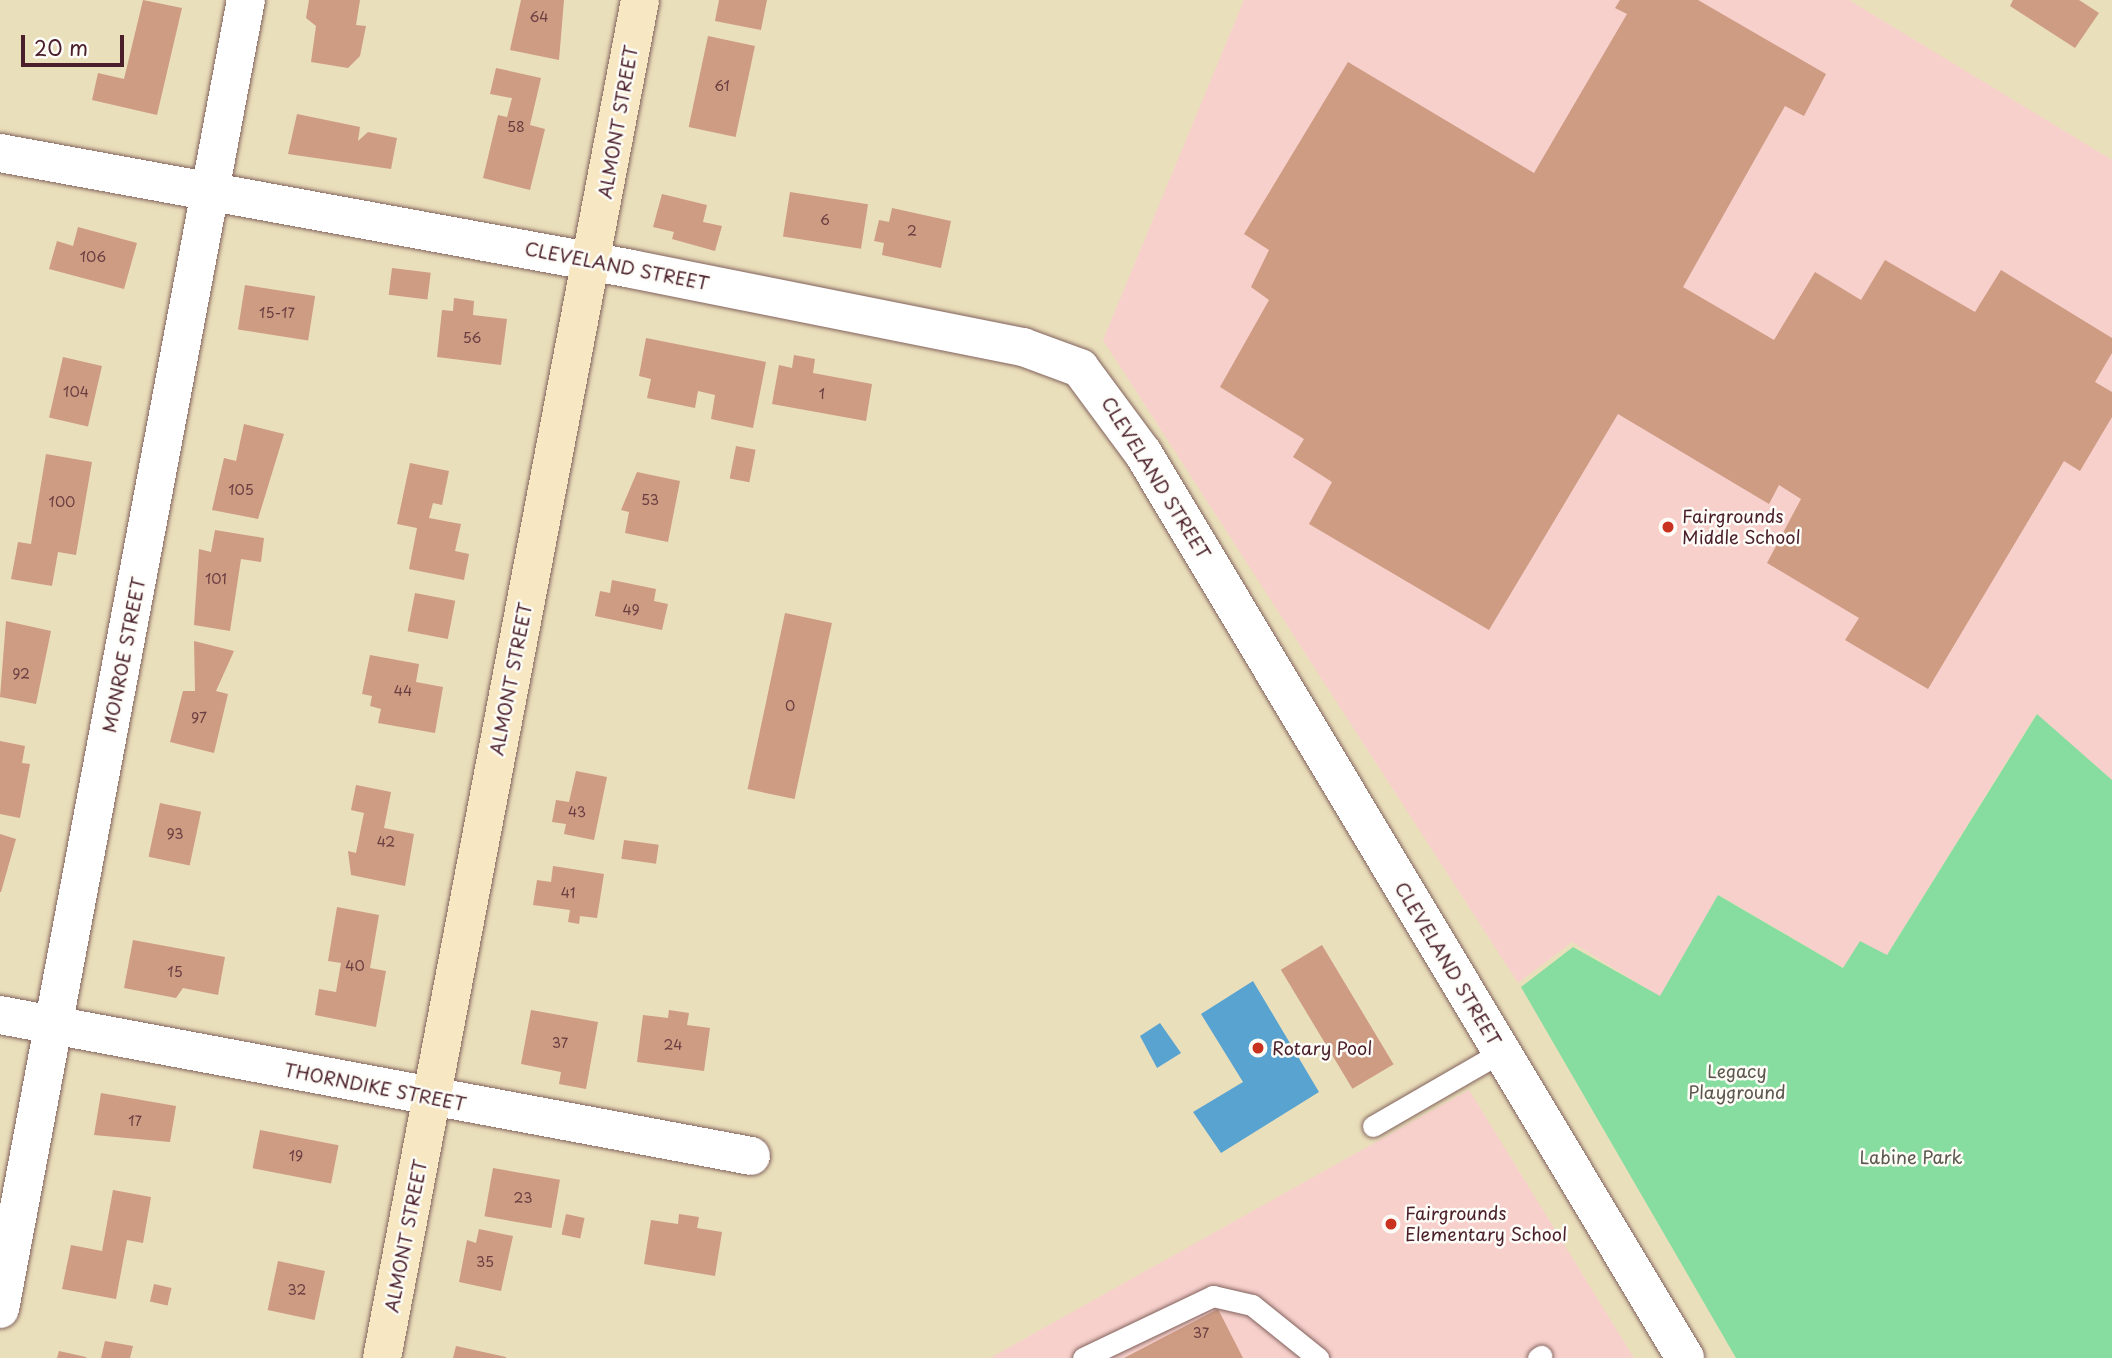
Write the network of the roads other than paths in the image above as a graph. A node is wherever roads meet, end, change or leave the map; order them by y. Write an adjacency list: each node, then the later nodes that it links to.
1 (246, 0): 4 (street, MONROE STREET)
2 (640, 0): 5 (street, ALMONT STREET)
3 (0, 153): 4 (street, CLEVELAND STREET)
4 (209, 192): 5 (street, CLEVELAND STREET); 7 (street, MONROE STREET)
5 (592, 261): 8 (street, CLEVELAND STREET); 9 (street, ALMONT STREET)
6 (0, 1015): 7 (street, THORNDIKE STREET)
7 (50, 1025): 9 (street, THORNDIKE STREET); 12 (street, MONROE STREET)
8 (1500, 1052): 10 (lane); 16 (street, CLEVELAND STREET)
9 (433, 1098): 11 (street, THORNDIKE STREET); 13 (street, ALMONT STREET)
10 (1373, 1126)
11 (751, 1156)
12 (0, 1309)
13 (382, 1358)
14 (1083, 1358): 15 (lane)
15 (1318, 1358)
16 (1685, 1358)

